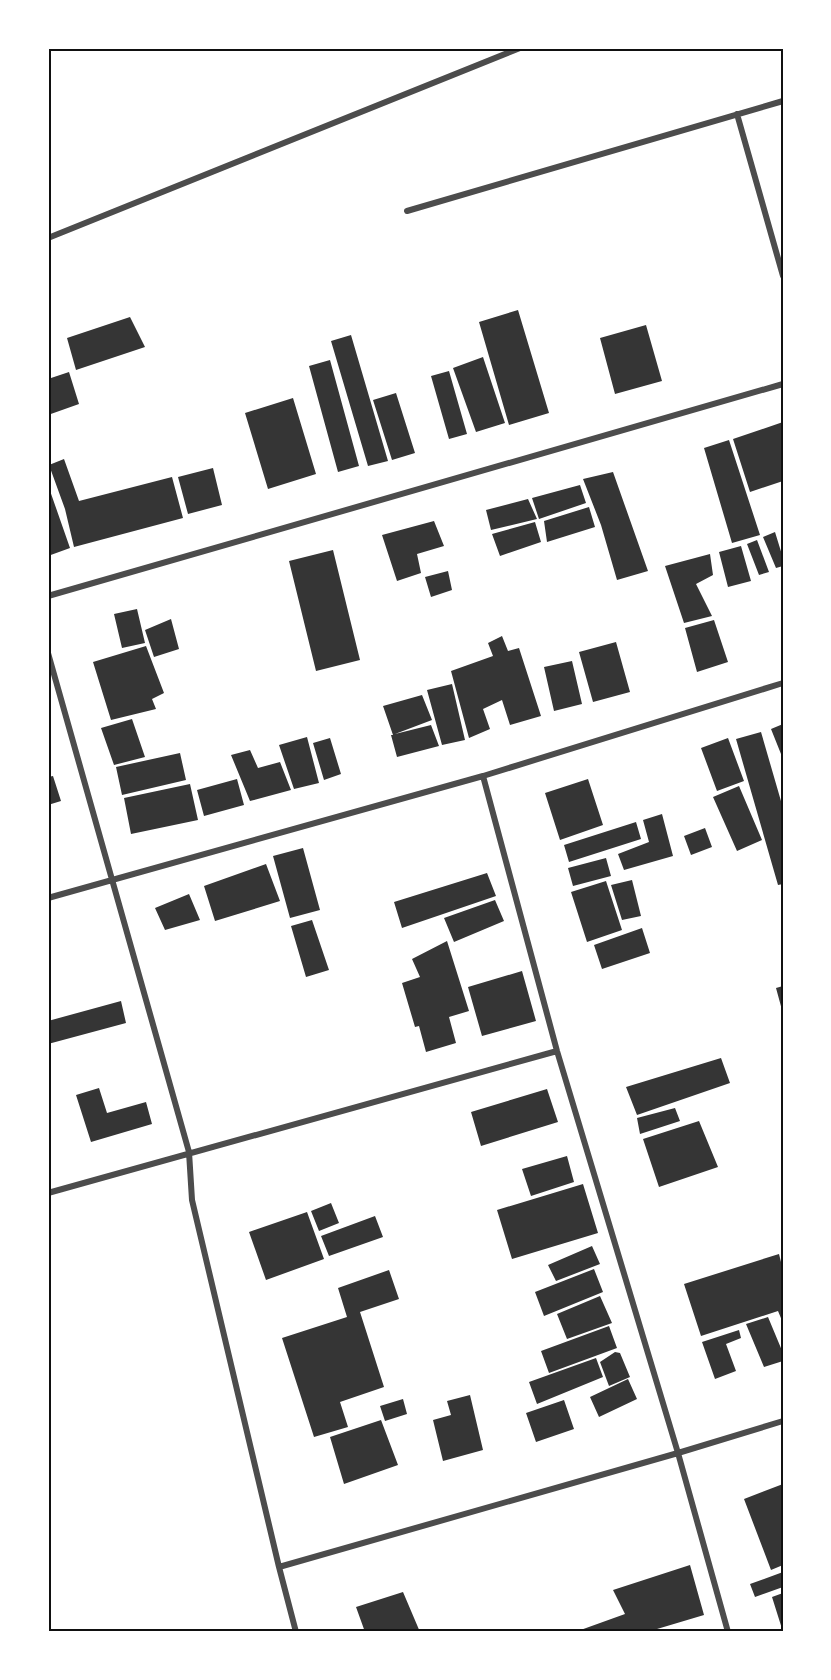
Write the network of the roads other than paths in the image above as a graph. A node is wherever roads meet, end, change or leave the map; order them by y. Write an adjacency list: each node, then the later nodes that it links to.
1 (520, 48): 5 (street)
2 (783, 101): 3 (street)
3 (737, 114): 4 (street); 6 (street)
4 (406, 211)
5 (48, 238)
6 (783, 276)
7 (783, 384): 8 (street)
8 (48, 596)
9 (48, 653): 12 (street)
10 (783, 683): 11 (street)
11 (483, 776): 12 (street); 14 (street)
12 (111, 880): 13 (street); 15 (street)
13 (48, 898)
14 (557, 1050): 15 (street); 18 (street)
15 (189, 1152): 16 (street); 19 (street)
16 (48, 1193)
17 (783, 1421): 18 (street)
18 (678, 1453): 19 (street); 21 (street)
19 (279, 1567): 20 (street)
20 (296, 1632)
21 (728, 1632)

